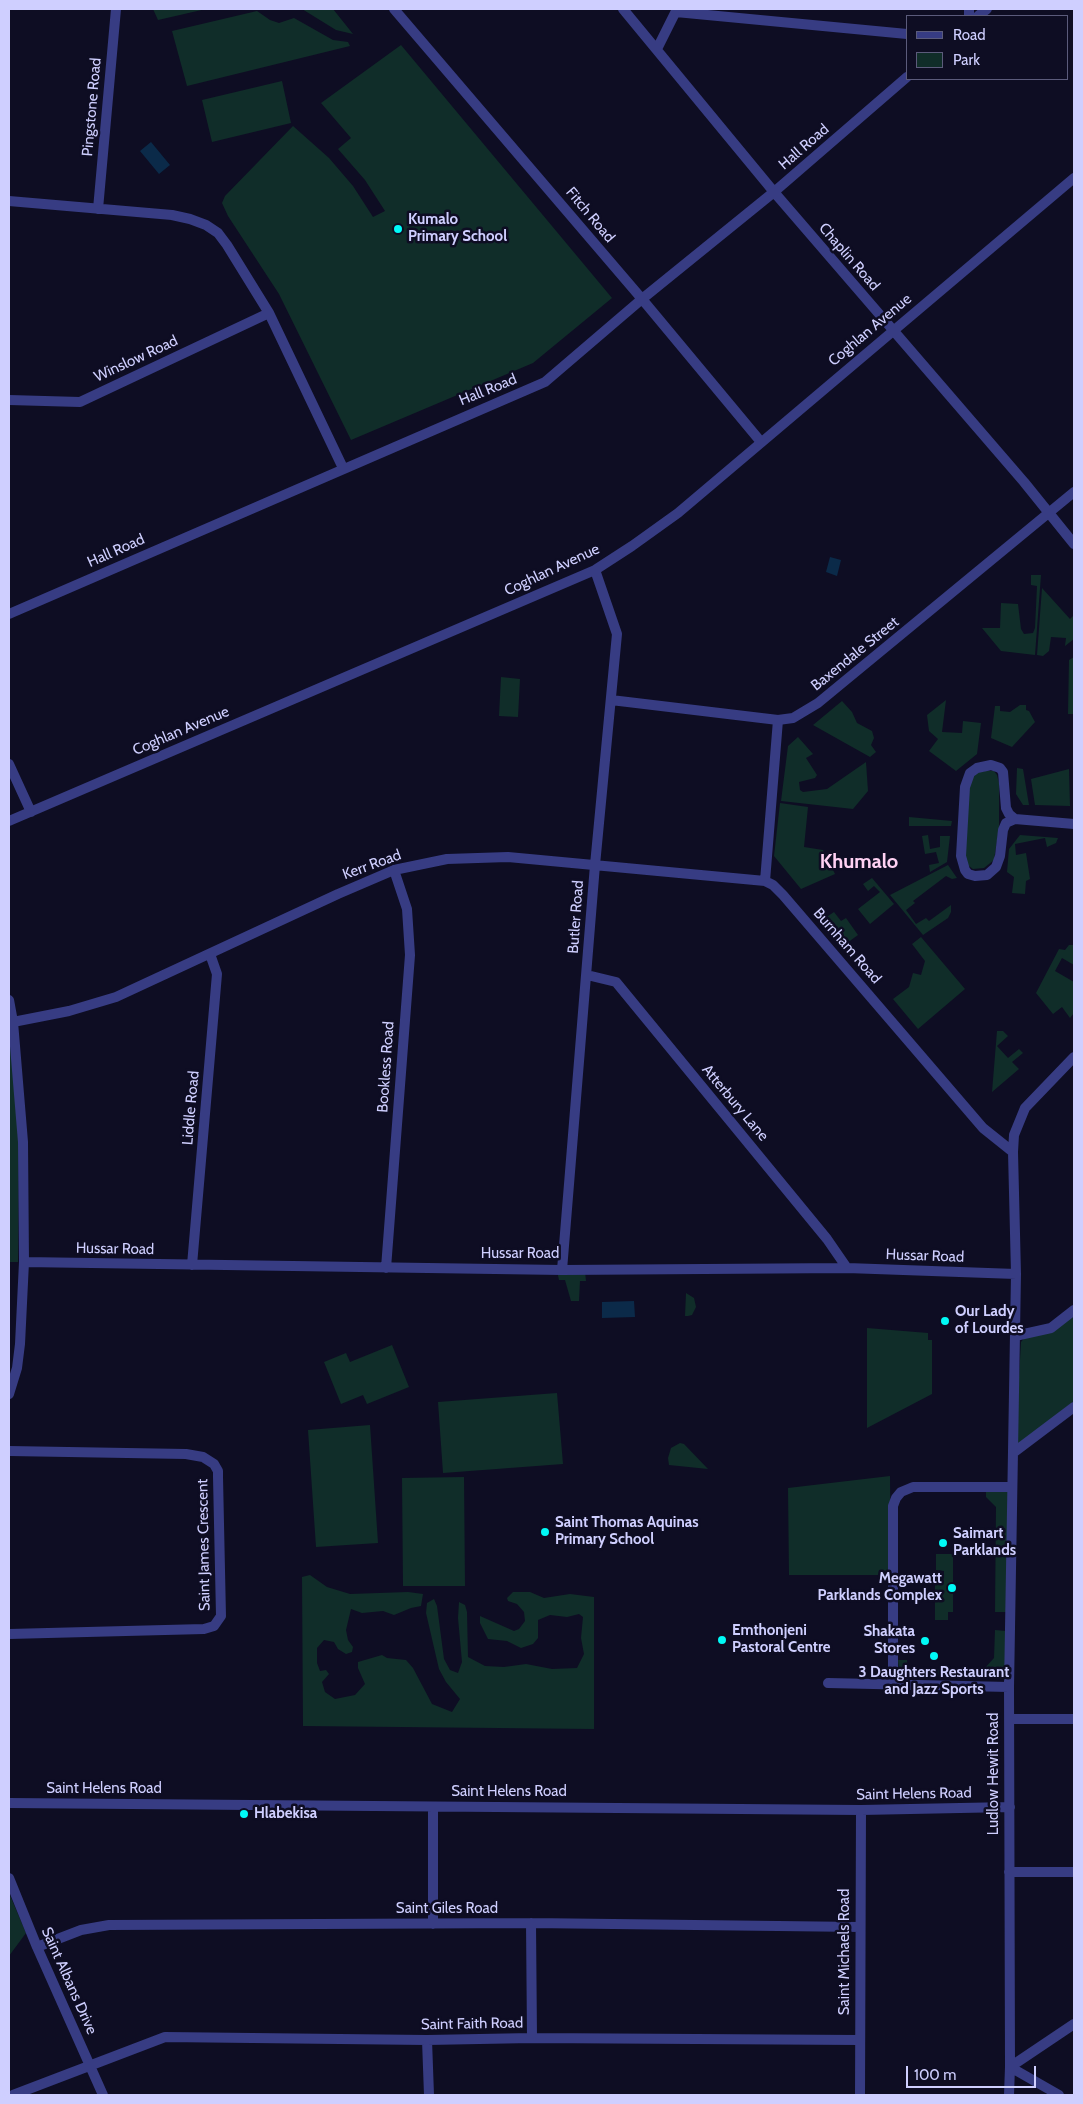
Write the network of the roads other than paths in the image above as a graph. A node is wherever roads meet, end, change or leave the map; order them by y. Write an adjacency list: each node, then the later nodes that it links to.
1 (116, 9): 11 (street, Pingstone Road)
2 (394, 9): 12 (street, Fitch Road)
3 (623, 9): 6 (street, Chaplin Road)
4 (676, 10): 5 (street); 6 (street)
5 (906, 34)
6 (658, 49): 9 (street, Chaplin Road)
7 (906, 79): 9 (street, Hall Road)
8 (1074, 178): 14 (street, Coghlan Avenue)
9 (774, 192): 12 (street, Hall Road); 14 (street, Chaplin Road)
10 (9, 201): 11 (street)
11 (98, 209): 13 (street)
12 (642, 299): 16 (street, Fitch Road); 17 (street, Hall Road)
13 (269, 313): 15 (street, Winslow Road); 17 (street)
14 (892, 330): 16 (street, Coghlan Avenue); 19 (street, Chaplin Road)
15 (9, 400)
16 (761, 442): 21 (street, Coghlan Avenue)
17 (342, 468): 22 (street, Hall Road)
18 (1074, 492): 19 (street, Baxendale Street)
19 (1050, 514): 20 (street, Chaplin Road); 24 (street, Baxendale Street)
20 (1074, 544)
21 (595, 570): 23 (street, Butler Road); 26 (street, Coghlan Avenue)
22 (9, 614)
23 (611, 700): 24 (street, Baxendale Street); 30 (street, Butler Road)
24 (778, 720): 32 (street)
25 (9, 764): 26 (street)
26 (31, 812): 28 (street, Coghlan Avenue)
27 (1015, 819): 27 (street); 29 (street)
28 (9, 822)
29 (1074, 824)
30 (595, 865): 31 (street, Kerr Road); 32 (street, Kerr Road); 34 (street, Butler Road)
31 (394, 870): 33 (street, Kerr Road); 41 (street, Bookless Road)
32 (765, 881): 38 (street, Burnham Road)
33 (210, 954): 36 (street, Kerr Road); 40 (street, Liddle Road)
34 (587, 975): 42 (street, Atterbury Lane); 43 (street, Butler Road)
35 (9, 1000): 36 (street)
36 (13, 1022): 39 (street)
37 (1074, 1057): 38 (street, Ludlow Hewit Road)
38 (1012, 1152): 44 (street, Ludlow Hewit Road)
39 (24, 1262): 40 (street, Hussar Road); 47 (street)
40 (192, 1265): 41 (street, Hussar Road)
41 (386, 1268): 43 (street, Hussar Road)
42 (847, 1268): 43 (street, Hussar Road); 44 (street, Hussar Road)
43 (562, 1270)
44 (1016, 1274): 46 (street, Ludlow Hewit Road)
45 (1074, 1310): 46 (street)
46 (1016, 1336): 50 (street, Ludlow Hewit Road)
47 (9, 1394)
48 (1074, 1407): 50 (street)
49 (9, 1450): 52 (street, Saint James Crescent)
50 (1013, 1453): 51 (street, Ludlow Hewit Road)
51 (1012, 1486): 54 (street); 55 (street, Ludlow Hewit Road)
52 (9, 1634)
53 (828, 1683): 54 (street)
54 (907, 1685): 55 (street)
55 (1009, 1687): 56 (street, Ludlow Hewit Road)
56 (1010, 1719): 57 (street); 60 (street, Ludlow Hewit Road)
57 (1074, 1719)
58 (9, 1803): 59 (street, Saint Helens Road)
59 (432, 1807): 61 (street, Saint Helens Road); 66 (street)
60 (1010, 1808): 61 (street, Saint Helens Road); 62 (street, Ludlow Hewit Road)
61 (861, 1810): 67 (street, Saint Michaels Road)
62 (1009, 1872): 63 (street); 74 (street, Ludlow Hewit Road)
63 (1074, 1872)
64 (9, 1878): 68 (street, Saint Albans Drive)
65 (531, 1923): 66 (street, Saint Giles Road); 67 (street, Saint Giles Road); 70 (street)
66 (433, 1924): 68 (street, Saint Giles Road)
67 (860, 1927): 72 (street, Saint Michaels Road)
68 (37, 1947): 73 (street, Saint Albans Drive)
69 (1074, 2024): 74 (street)
70 (532, 2038): 71 (street, Saint Faith Road); 72 (street, Saint Faith Road)
71 (427, 2040): 73 (street, Saint Faith Road); 77 (street)
72 (860, 2040): 78 (street, Saint Michaels Road)
73 (90, 2066): 75 (street, Saint Faith Road); 76 (street, Saint Albans Drive)
74 (1010, 2066): 79 (street, Ludlow Hewit Road); 80 (street)
75 (12, 2095)
76 (103, 2095)
77 (429, 2095)
78 (860, 2095)
79 (1009, 2095)
80 (1059, 2095)

